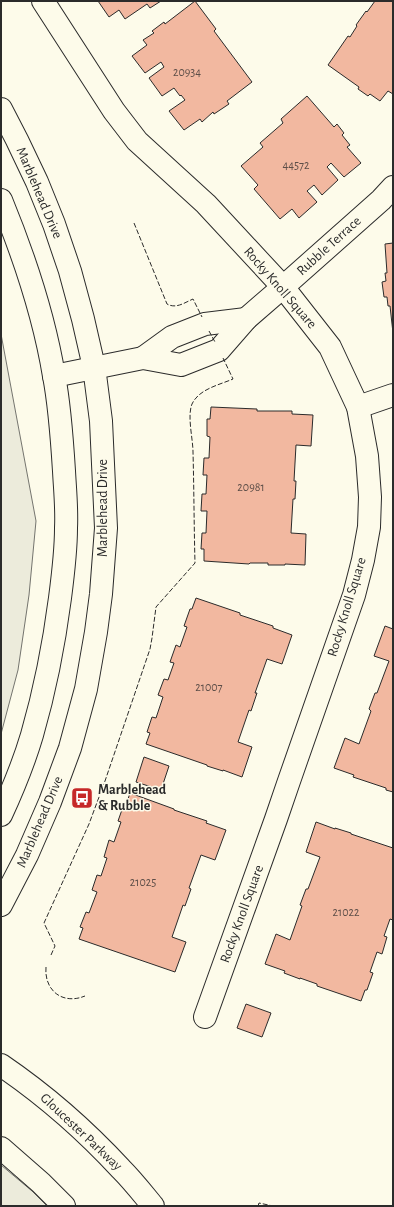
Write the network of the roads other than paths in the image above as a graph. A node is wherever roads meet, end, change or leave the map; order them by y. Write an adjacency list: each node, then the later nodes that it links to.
1 (42, 1): 5 (street, Rocky Knoll Square)
2 (1, 109): 8 (street, Marblehead Drive)
3 (393, 187): 5 (street, Rubble Terrace)
4 (1, 200): 9 (street)
5 (283, 287): 6 (street, Rubble Terrace); 11 (street, Rocky Knoll Square)
6 (246, 319): 7 (street, Rubble Terrace); 7 (street, Rubble Terrace)
7 (143, 358): 8 (street, Rubble Terrace)
8 (94, 367): 9 (street, Rubble Terrace); 13 (street, Marblehead Drive)
9 (54, 376): 12 (street)
10 (393, 395): 11 (street)
11 (358, 407): 14 (street, Rocky Knoll Square)
12 (1, 815)
13 (1, 905)
14 (205, 1017)
15 (1, 1065): 18 (street, Gloucester Parkway)
16 (1, 1148): 17 (street)
17 (64, 1206)
18 (153, 1206)

